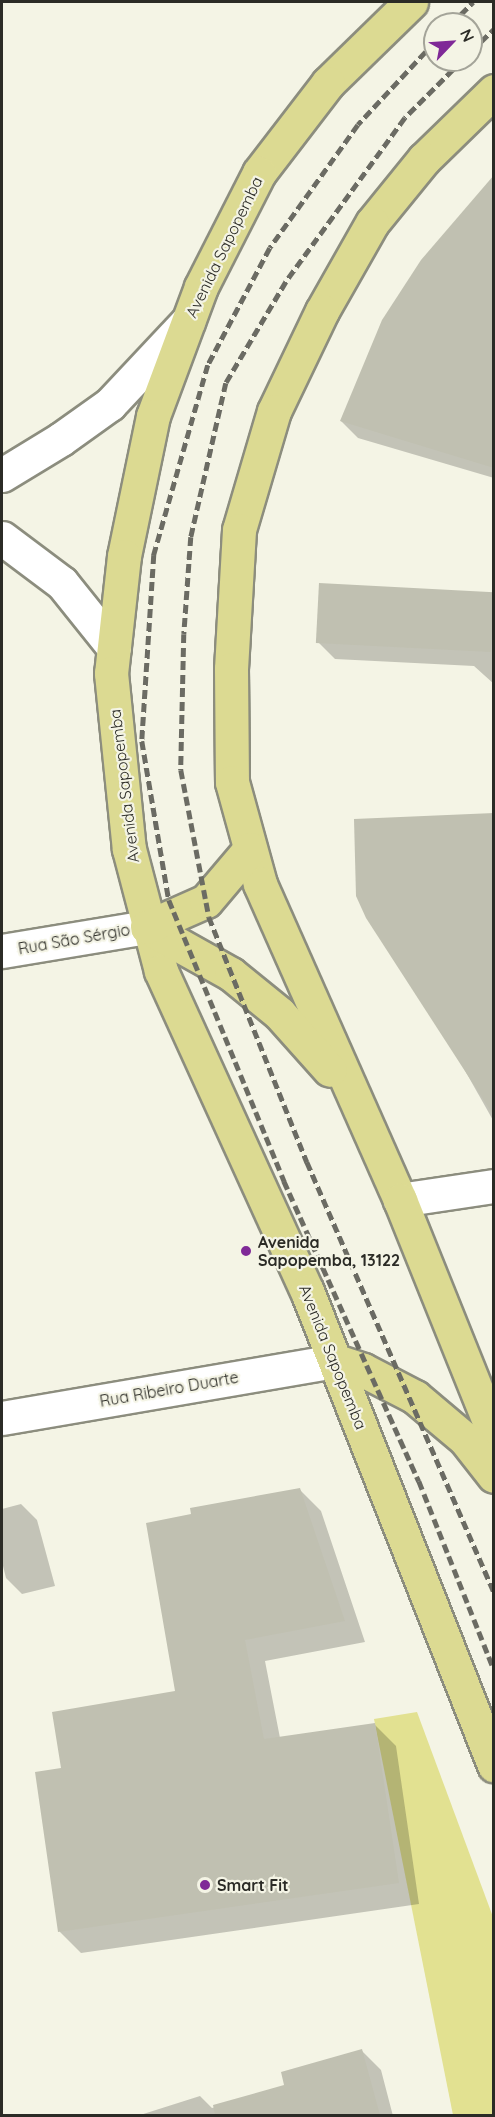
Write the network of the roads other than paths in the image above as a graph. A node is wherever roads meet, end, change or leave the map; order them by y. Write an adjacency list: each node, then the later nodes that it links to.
1 (411, 2): 3 (main road, Avenida Sapopemba)
2 (494, 91): 7 (main road)
3 (188, 321): 4 (street); 6 (main road, Avenida Sapopemba)
4 (2, 475)
5 (2, 538): 6 (street)
6 (114, 648): 8 (main road, Avenida Sapopemba)
7 (250, 849): 8 (main road); 10 (main road)
8 (147, 927): 9 (street, Rua São Sérgio); 10 (main road); 13 (main road, Avenida Sapopemba)
9 (2, 951)
10 (357, 1109): 12 (main road)
11 (494, 1186): 12 (street)
12 (400, 1200): 15 (main road)
13 (336, 1361): 14 (street, Rua Ribeiro Duarte); 16 (main road); 17 (main road, Avenida Sapopemba)
14 (2, 1418)
15 (494, 1434)
16 (494, 1476)
17 (494, 1765)

